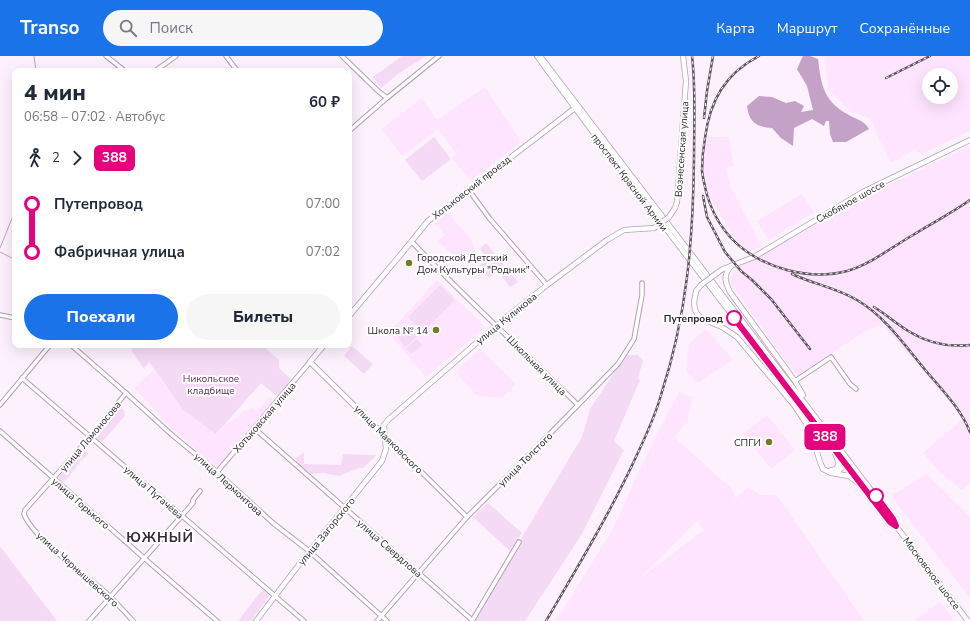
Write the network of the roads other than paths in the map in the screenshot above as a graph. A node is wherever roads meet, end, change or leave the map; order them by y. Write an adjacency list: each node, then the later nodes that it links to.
1 (106, 56): 9 (street)
2 (176, 56): 10 (street)
3 (226, 56): 11 (street)
4 (342, 56): 12 (street)
5 (439, 56): 12 (street)
6 (537, 56): 13 (main road, проспект Красной Армии)
7 (540, 56): 22 (main road, проспект Красной Армии)
8 (683, 56): 17 (main road, Вознесенская улица, bridge)
9 (121, 68)
10 (159, 68)
11 (235, 68)
12 (387, 98): 14 (street)
13 (575, 108): 16 (main road, Хотьковский проезд); 22 (main road, проспект Красной Армии)
14 (352, 128)
15 (970, 140): 19 (main road, Скобяное шоссе)
16 (468, 189): 18 (main road, Хотьковский проезд); 21 (street)
17 (652, 228): 21 (main road, улица Куликова)
18 (412, 242): 23 (main road, Хотьковский проезд); 26 (street, Школьная улица)
19 (731, 266): 32 (main road); 44 (main road, Скобяное шоссе, bridge)
20 (642, 283): 36 (street, улица Толстого)
21 (545, 287): 26 (main road, улица Куликова)
22 (726, 304): 37 (main road, Московское шоссе); 42 (main road, Московское шоссе)
23 (352, 312)
24 (0, 315): 25 (street)
25 (12, 317)
26 (497, 326): 36 (street, Школьная улица); 41 (main road, улица Куликова)
27 (47, 348): 31 (street)
28 (74, 348): 34 (street, улица Лермонтова)
29 (322, 348): 30 (main road)
30 (310, 362): 38 (street, Хотьковская улица); 41 (main road, улица Маяковского)
31 (22, 378): 35 (street); 40 (street, улица Пугачёва)
32 (795, 381): 33 (street); 37 (main road)
33 (856, 389)
34 (126, 393): 40 (street, улица Ломоносова); 45 (street, улица Лермонтова)
35 (0, 405)
36 (578, 405): 52 (street, улица Толстого)
37 (818, 418): 43 (main road, Московское шоссе)
38 (254, 428): 45 (street, Хотьковская улица); 49 (street, улица Свердлова)
39 (0, 431): 46 (street, улица Горького)
40 (91, 436): 46 (street, улица Ломоносова); 51 (street, улица Пугачёва)
41 (385, 436): 49 (main road, улица Загорского); 52 (street, улица Маяковского)
42 (831, 445): 43 (main road, Московское шоссе); 44 (main road, Московское шоссе)
43 (846, 460): 44 (main road); 47 (main road, Московское шоссе); 53 (main road, Московское шоссе)
44 (826, 471): 47 (main road)
45 (217, 472): 55 (street, улица Лермонтова)
46 (54, 479): 50 (street, улица Ломоносова); 56 (street, улица Горького)
47 (865, 488): 53 (main road, Московское шоссе)
48 (200, 491): 51 (street)
49 (345, 508): 55 (main road, улица Загорского); 57 (street, улица Свердлова)
50 (24, 516): 59 (street, улица Чернышевского)
51 (182, 516): 56 (street); 58 (street, улица Пугачёва)
52 (467, 517): 57 (street, улица Толстого)
53 (896, 526): 69 (main road, Московское шоссе)
54 (519, 542): 68 (street)
55 (309, 551): 58 (main road, улица Загорского); 60 (street, улица Лермонтова)
56 (144, 558): 59 (street); 63 (street, улица Горького)
57 (418, 573): 60 (street, улица Толстого); 68 (street, улица Свердлова)
58 (274, 596): 64 (main road, улица Загорского); 65 (street, улица Пугачёва)
59 (110, 597): 61 (street); 62 (street, улица Чернышевского)
60 (381, 616): 66 (street, улица Толстого); 67 (street, улица Лермонтова)
61 (90, 621)
62 (133, 621)
63 (217, 621)
64 (256, 621)
65 (304, 621)
66 (377, 621)
67 (387, 621)
68 (472, 621)
69 (968, 621)

